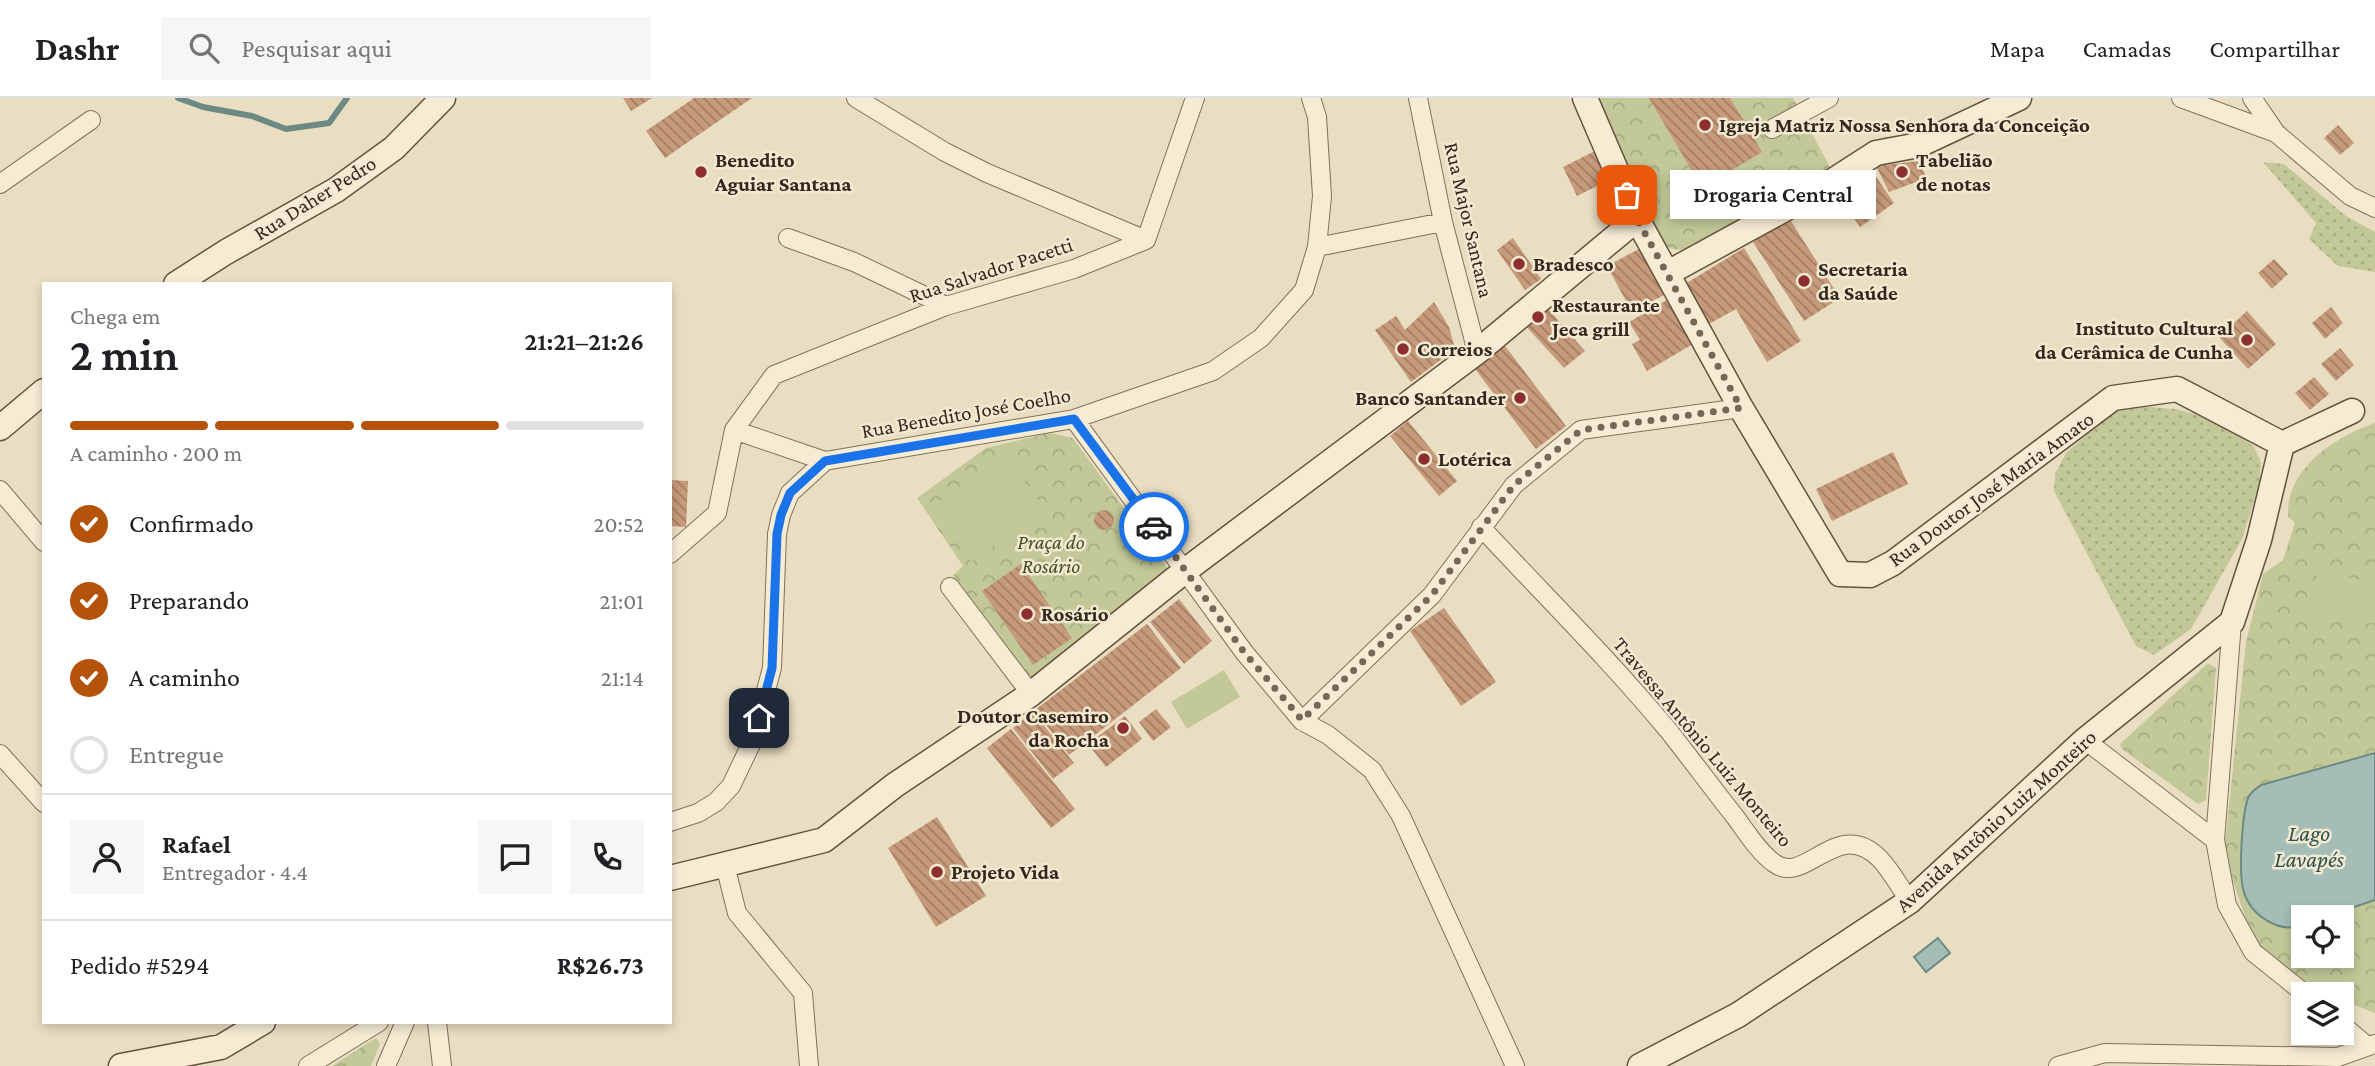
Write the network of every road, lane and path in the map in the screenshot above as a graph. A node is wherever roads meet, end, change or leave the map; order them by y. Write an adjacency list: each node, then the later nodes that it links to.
1 (443, 98): 24 (street, Rua Daher Pedro)
2 (856, 98): 21 (street)
3 (1195, 98): 21 (street)
4 (1311, 98): 22 (street, Rua Benedito José Coelho)
5 (1418, 98): 19 (street, Rua Major Santana)
6 (1585, 98): 18 (street, Rua Doutor José Maria Amato)
7 (1829, 98): 12 (street)
8 (2019, 98): 23 (street)
9 (2181, 98): 13 (street)
10 (2252, 98): 13 (street)
11 (91, 120): 14 (street)
12 (1772, 129)
13 (2276, 133): 16 (street)
14 (0, 184)
15 (2375, 193): 16 (street)
16 (2350, 196): 17 (street)
17 (2375, 208)
18 (1637, 219): 23 (street, Rua Doutor José Maria Amato); 26 (street)
19 (1443, 222): 22 (street); 26 (street, Rua Major Santana)
20 (788, 238): 25 (street)
21 (1146, 240): 25 (street, Rua Salvador Pacetti)
22 (1317, 247): 30 (street, Rua Benedito José Coelho)
23 (1668, 273): 28 (street, Rua Doutor José Maria Amato)
24 (179, 282)
25 (946, 306): 32 (street, Rua Salvador Pacetti)
26 (1477, 352): 39 (street)
27 (42, 393): 31 (street)
28 (1741, 408): 33 (street, Rua Doutor José Maria Amato); 36 (street)
29 (2352, 411): 33 (street)
30 (1074, 419): 34 (street, Rua Benedito José Coelho); 39 (street)
31 (0, 428)
32 (734, 430): 34 (street); 38 (street)
33 (2282, 444): 41 (street)
34 (825, 461): 47 (street)
35 (0, 490): 37 (street)
36 (1480, 527): 43 (street); 51 (street, Travessa Antônio Luiz Monteiro)
37 (41, 534)
38 (672, 552)
39 (1186, 570): 42 (street); 43 (street)
40 (950, 587): 42 (street)
41 (2232, 622): 44 (street, Avenida Antônio Luiz Monteiro); 48 (street)
42 (1031, 694): 49 (street)
43 (1302, 720): 64 (street)
44 (2085, 740): 48 (street); 51 (street, Avenida Antônio Luiz Monteiro)
45 (0, 754): 46 (street)
46 (42, 801)
47 (672, 821)
48 (2215, 840): 52 (street)
49 (725, 865): 50 (street); 63 (street)
50 (672, 878)
51 (1910, 901): 65 (street, Avenida Antônio Luiz Monteiro)
52 (2291, 983)
53 (260, 1024): 59 (street)
54 (376, 1024): 60 (street)
55 (404, 1024): 61 (street)
56 (437, 1024): 62 (street)
57 (2354, 1033): 58 (street)
58 (2371, 1044): 66 (street)
59 (121, 1066)
60 (308, 1066)
61 (386, 1066)
62 (442, 1066)
63 (809, 1066)
64 (1515, 1066)
65 (1640, 1066)
66 (2058, 1066)

